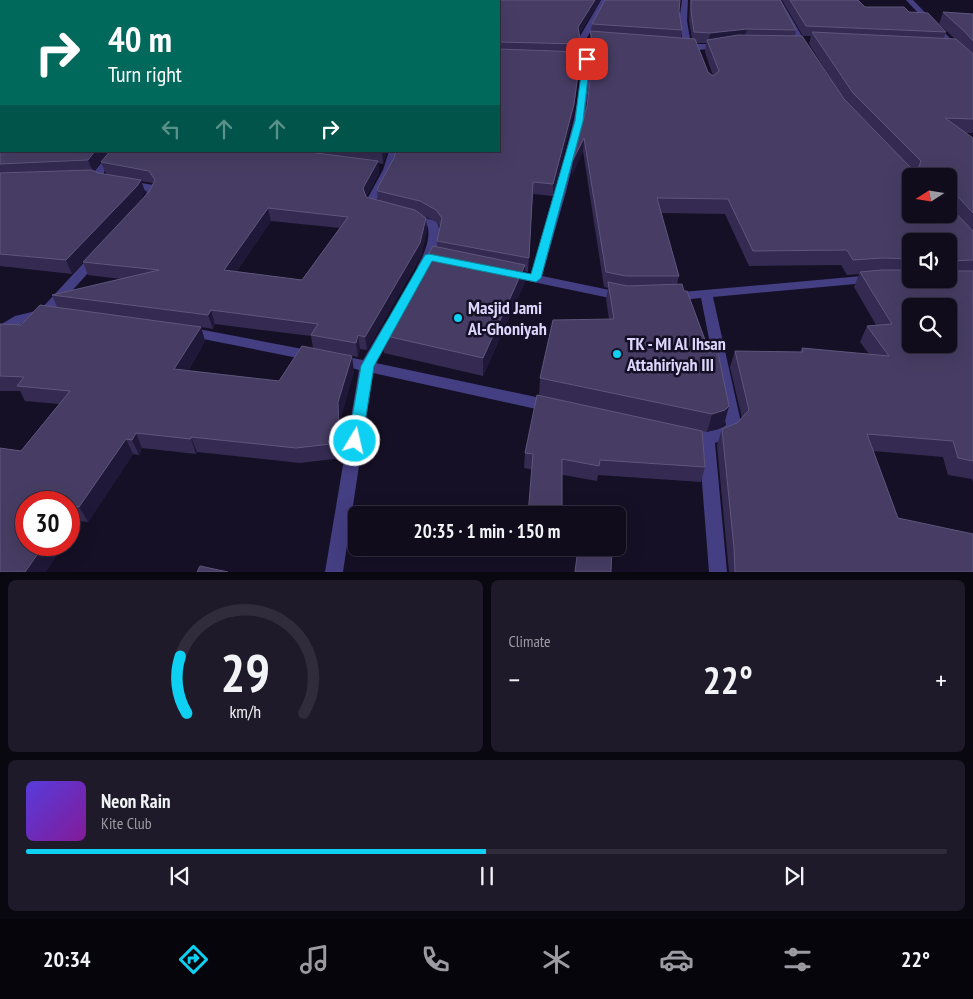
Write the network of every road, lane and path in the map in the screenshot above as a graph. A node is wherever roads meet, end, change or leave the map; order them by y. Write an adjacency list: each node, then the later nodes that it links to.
1 (604, 0): 21 (street)
2 (684, 0): 8 (street)
3 (778, 0): 14 (street)
4 (909, 0): 5 (street)
5 (924, 18): 6 (street); 11 (street)
6 (934, 18)
7 (677, 44): 8 (street)
8 (687, 45): 12 (street)
9 (727, 45): 12 (street)
10 (946, 47): 11 (street)
11 (956, 47): 15 (street)
12 (697, 48): 13 (street)
13 (701, 57)
14 (811, 58)
15 (973, 67)
16 (115, 152): 18 (street)
17 (393, 152): 23 (street)
18 (135, 215)
19 (103, 250): 27 (street)
20 (497, 271): 21 (street)
21 (536, 278): 25 (street)
22 (885, 279): 24 (street)
23 (415, 282)
24 (706, 294): 26 (street); 35 (street)
25 (634, 297)
26 (662, 297)
27 (44, 313): 28 (street); 31 (street)
28 (63, 315)
29 (396, 316): 32 (street)
30 (178, 331): 32 (street)
31 (0, 334)
32 (368, 366): 33 (street); 36 (street)
33 (561, 408)
34 (668, 432): 35 (street)
35 (707, 440): 37 (street)
36 (334, 572)
37 (718, 572)

